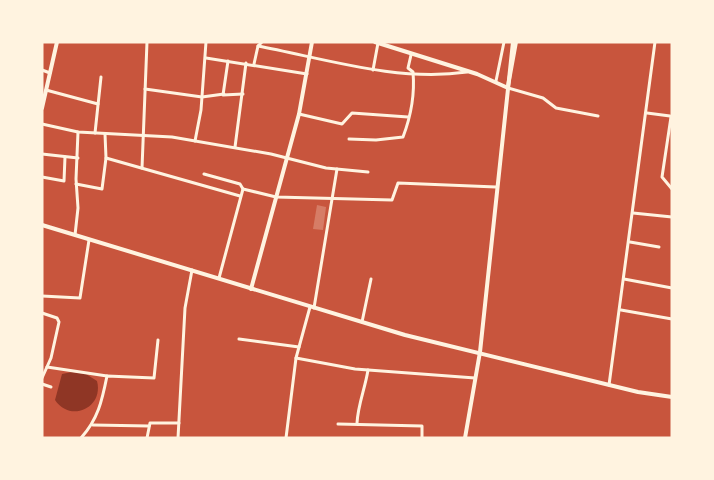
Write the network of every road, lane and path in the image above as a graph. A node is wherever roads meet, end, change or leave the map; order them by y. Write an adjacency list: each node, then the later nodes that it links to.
1 (57, 42): 21 (main road)
2 (147, 42): 26 (street)
3 (206, 42): 13 (street)
4 (262, 42): 10 (street)
5 (312, 42): 12 (main road)
6 (376, 42): 11 (main road); 18 (street)
7 (504, 42): 24 (street)
8 (514, 42): 25 (main road)
9 (655, 42): 34 (street)
10 (258, 46): 12 (street); 16 (street)
11 (411, 55): 19 (street); 20 (main road)
12 (309, 56): 18 (street); 22 (main road)
13 (206, 58): 14 (street); 30 (street)
14 (228, 61): 15 (street); 28 (street)
15 (246, 63): 16 (street); 29 (street)
16 (254, 64): 22 (street)
17 (42, 70): 21 (street)
18 (373, 70): 19 (street)
19 (413, 72): 20 (street); 37 (street)
20 (467, 72): 24 (main road)
21 (50, 73): 27 (main road)
22 (307, 74): 35 (main road)
23 (101, 77): 32 (street)
24 (496, 81): 25 (main road)
25 (508, 84): 36 (street); 58 (main road)
26 (145, 89): 30 (street); 43 (street)
27 (46, 90): 31 (main road); 32 (street)
28 (225, 94): 29 (street); 30 (street)
29 (243, 94): 46 (street)
30 (202, 97): 45 (street)
31 (43, 102): 33 (main road)
32 (98, 104): 41 (street)
33 (42, 108)
34 (647, 113): 38 (street); 64 (street)
35 (299, 114): 37 (street); 51 (main road)
36 (598, 116)
37 (408, 117): 44 (street)
38 (671, 117): 60 (street)
39 (42, 124): 40 (street)
40 (78, 132): 41 (street); 49 (street)
41 (95, 133): 42 (street)
42 (105, 133): 43 (street); 50 (street)
43 (143, 135): 45 (street); 52 (street)
44 (349, 139)
45 (195, 141): 46 (street)
46 (235, 147): 51 (street)
47 (42, 154): 48 (street)
48 (65, 157): 49 (street); 56 (street)
49 (78, 158): 57 (street)
50 (106, 158): 52 (street); 57 (street)
51 (287, 158): 53 (street); 62 (main road)
52 (142, 168): 61 (street)
53 (337, 169): 54 (street); 63 (street)
54 (368, 172)
55 (204, 174): 59 (street)
56 (42, 177)
57 (76, 184): 67 (street)
58 (496, 187): 63 (street); 86 (main road)
59 (243, 189): 61 (street); 62 (street)
60 (672, 189)
61 (240, 196): 72 (street)
62 (276, 197): 63 (street); 76 (main road)
63 (332, 198): 78 (street)
64 (633, 213): 65 (street); 69 (street)
65 (672, 217)
66 (42, 225): 67 (main road)
67 (75, 235): 68 (main road)
68 (89, 240): 71 (main road); 77 (street)
69 (630, 242): 70 (street); 74 (street)
70 (659, 247)
71 (192, 270): 72 (main road); 97 (street)
72 (219, 278): 76 (main road)
73 (372, 279): 82 (street)
74 (624, 279): 75 (street); 79 (street)
75 (672, 288)
76 (251, 289): 78 (main road)
77 (42, 296)
78 (312, 308): 82 (main road); 85 (street)
79 (620, 310): 81 (street); 94 (street)
80 (42, 313): 88 (street)
81 (672, 319)
82 (362, 322): 86 (main road)
83 (239, 339): 85 (street)
84 (158, 340): 90 (street)
85 (299, 347): 87 (street)
86 (480, 352): 92 (main road); 94 (main road)
87 (297, 358): 89 (street); 105 (street)
88 (46, 367): 90 (street); 91 (street)
89 (368, 370): 92 (street); 99 (street)
90 (107, 376): 100 (street)
91 (42, 378)
92 (475, 378): 107 (main road)
93 (42, 384): 95 (street)
94 (609, 385): 96 (main road)
95 (51, 387)
96 (672, 397)
97 (179, 423): 101 (street); 104 (street)
98 (338, 424): 99 (street)
99 (357, 424): 106 (street)
100 (93, 425): 101 (street); 102 (street)
101 (149, 426): 103 (street)
102 (81, 438)
103 (147, 438)
104 (178, 438)
105 (286, 438)
106 (422, 438)
107 (465, 438)

